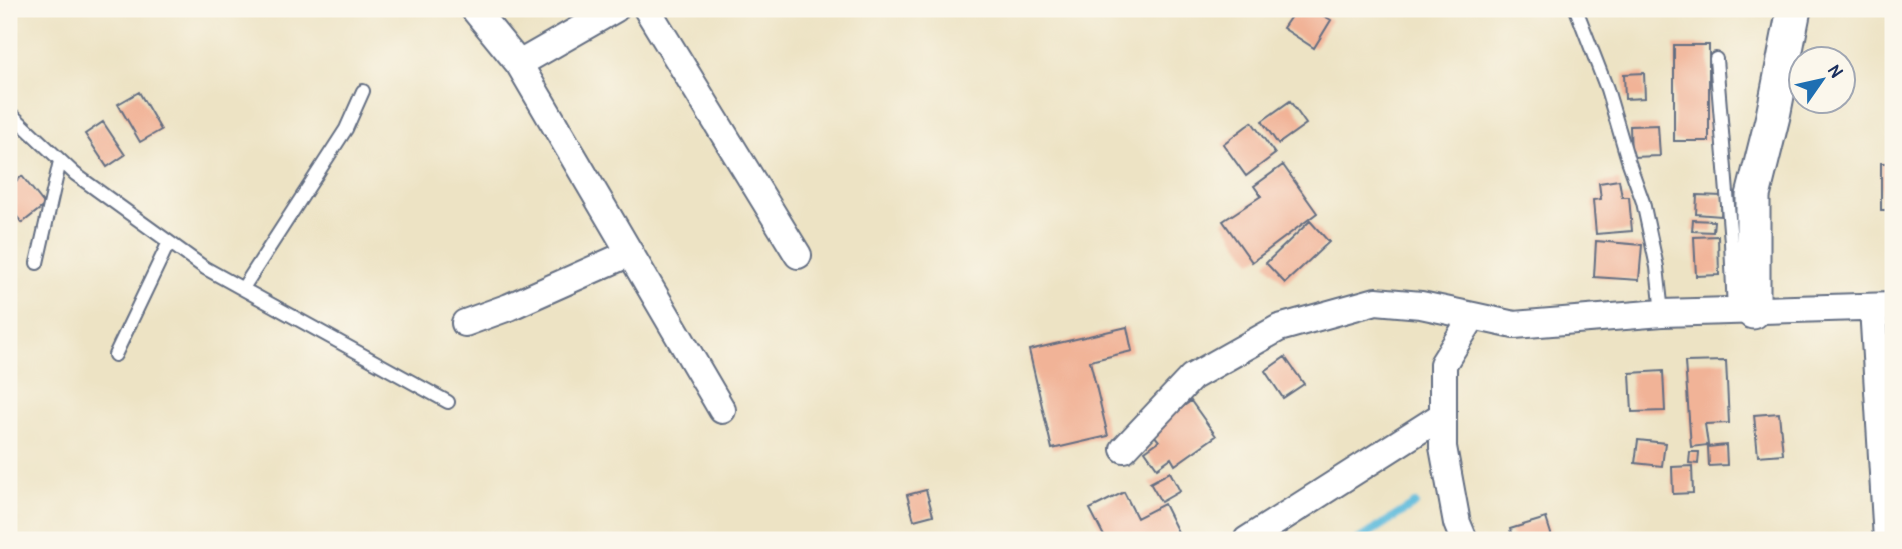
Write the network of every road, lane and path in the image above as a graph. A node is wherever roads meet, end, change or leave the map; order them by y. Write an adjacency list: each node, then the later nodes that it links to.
1 (474, 9): 7 (street)
2 (615, 9): 7 (street)
3 (647, 9): 13 (street)
4 (1576, 9): 18 (lane)
5 (1794, 9): 17 (street)
6 (1716, 59): 17 (lane)
7 (519, 64): 12 (street)
8 (363, 91): 15 (lane)
9 (9, 112): 10 (lane)
10 (60, 161): 11 (lane); 14 (lane)
11 (169, 242): 15 (lane); 21 (lane)
12 (630, 253): 20 (street); 23 (street)
13 (798, 255)
14 (37, 262)
15 (243, 288): 22 (lane)
16 (1883, 306): 17 (street); 28 (street)
17 (1743, 312): 18 (street)
18 (1662, 313): 19 (street)
19 (1473, 316): 24 (street); 25 (street)
20 (465, 323)
21 (115, 355)
22 (448, 402)
23 (722, 410)
24 (1443, 415): 26 (street); 27 (street)
25 (1125, 449)
26 (1247, 540)
27 (1464, 540)
28 (1887, 540)

